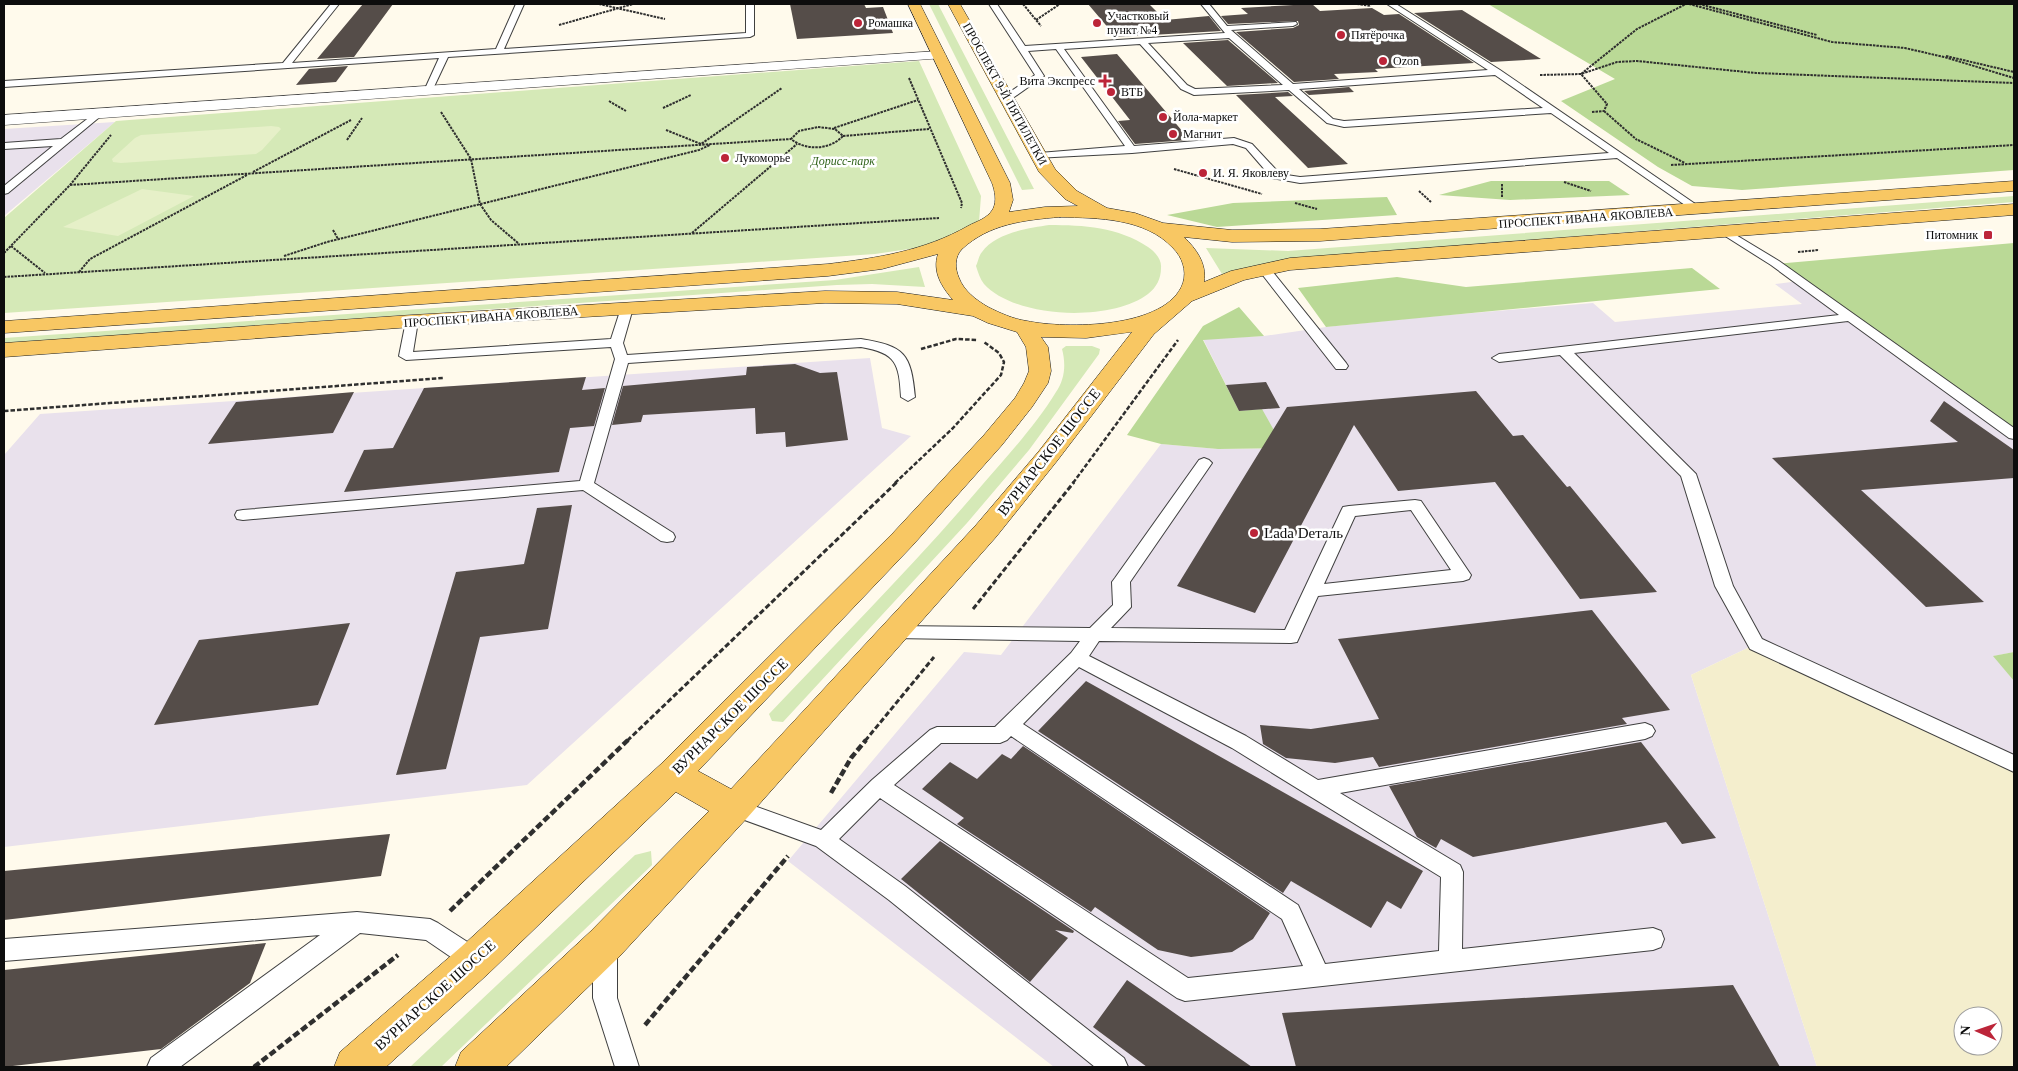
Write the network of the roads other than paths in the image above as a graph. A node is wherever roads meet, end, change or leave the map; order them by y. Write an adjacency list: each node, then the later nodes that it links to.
1 (335, 4): 17 (lane)
2 (520, 4): 14 (lane)
3 (750, 4): 14 (lane)
4 (914, 4): 16 (main road)
5 (954, 4): 22 (main road, ПРОСПЕКТ 9-Й ПЯТИЛЕТКИ)
6 (993, 4): 13 (lane)
7 (1205, 4): 10 (lane)
8 (1391, 4): 18 (lane)
9 (1293, 24): 10 (lane)
10 (1228, 31): 11 (lane); 20 (lane)
11 (1141, 40): 12 (lane); 20 (lane)
12 (1058, 46): 13 (lane); 28 (lane)
13 (1022, 49): 22 (lane)
14 (499, 51): 15 (lane)
15 (445, 55): 17 (lane); 21 (lane)
16 (939, 55): 21 (street); 36 (main road)
17 (286, 65): 19 (lane)
18 (1500, 74): 20 (lane); 23 (lane)
19 (4, 84)
20 (1291, 87): 23 (lane)
21 (428, 91): 24 (street)
22 (1007, 98): 30 (main road, ПРОСПЕКТ 9-Й ПЯТИЛЕТКИ)
23 (1556, 112): 29 (lane)
24 (99, 113): 25 (street); 26 (lane)
25 (4, 120)
26 (63, 142): 27 (lane); 32 (lane)
27 (4, 146)
28 (1132, 150): 29 (lane); 30 (lane)
29 (1619, 155): 33 (lane)
30 (1039, 156): 35 (main road, ПРОСПЕКТ 9-Й ПЯТИЛЕТКИ)
31 (2014, 186): 33 (main road, ПРОСПЕКТ ИВАНА ЯКОВЛЕВА)
32 (4, 191)
33 (1699, 210): 37 (main road, ПРОСПЕКТ ИВАНА ЯКОВЛЕВА)
34 (2014, 210): 38 (main road, ПРОСПЕКТ ИВАНА ЯКОВЛЕВА)
35 (1108, 215): 36 (main road, ПРОСПЕКТ ИВАНА ЯКОВЛЕВА); 37 (main road)
36 (990, 223): 39 (main road, ПРОСПЕКТ ИВАНА ЯКОВЛЕВА)
37 (1157, 228): 43 (main road)
38 (1726, 232): 40 (main road, ПРОСПЕКТ ИВАНА ЯКОВЛЕВА); 44 (lane)
39 (961, 239): 42 (main road); 46 (main road, ПРОСПЕКТ ИВАНА ЯКОВЛЕВА)
40 (1264, 269): 43 (main road, ПРОСПЕКТ ИВАНА ЯКОВЛЕВА); 53 (lane)
41 (627, 308): 42 (main road, ПРОСПЕКТ ИВАНА ЯКОВЛЕВА); 45 (main road, ПРОСПЕКТ ИВАНА ЯКОВЛЕВА); 48 (lane)
42 (977, 310): 47 (main road, ПРОСПЕКТ ИВАНА ЯКОВЛЕВА)
43 (1178, 315): 47 (main road, ПРОСПЕКТ ИВАНА ЯКОВЛЕВА); 61 (main road, ВУРНАРСКОЕ ШОССЕ)
44 (1850, 317): 50 (lane); 55 (lane)
45 (412, 322): 48 (lane); 49 (main road, ПРОСПЕКТ ИВАНА ЯКОВЛЕВА)
46 (4, 327)
47 (1024, 328): 67 (main road, ВУРНАРСКОЕ ШОССЕ)
48 (616, 343): 52 (lane)
49 (4, 350)
50 (1562, 350): 51 (lane); 66 (lane)
51 (1499, 358)
52 (622, 359): 54 (lane); 57 (lane)
53 (1341, 366)
54 (908, 397)
55 (2014, 435)
56 (1204, 463): 62 (lane)
57 (586, 485): 58 (lane); 59 (lane)
58 (243, 515)
59 (666, 537)
60 (1312, 591): 60 (lane); 62 (lane)
61 (894, 632): 62 (lane); 70 (main road, ВУРНАРСКОЕ ШОССЕ)
62 (1094, 635): 63 (lane)
63 (1077, 658): 64 (lane); 69 (lane)
64 (1010, 725): 68 (lane); 78 (lane)
65 (1645, 731): 69 (lane)
66 (2014, 764)
67 (673, 774): 70 (main road); 76 (main road, ВУРНАРСКОЕ ШОССЕ)
68 (880, 786): 71 (lane); 78 (lane)
69 (1315, 789): 77 (lane)
70 (735, 808): 71 (lane); 74 (main road, ВУРНАРСКОЕ ШОССЕ)
71 (815, 837): 83 (lane)
72 (356, 922): 75 (lane); 76 (lane); 80 (lane)
73 (1653, 939): 77 (lane)
74 (605, 944): 79 (lane); 82 (main road, ВУРНАРСКОЕ ШОССЕ)
75 (4, 950)
76 (476, 960): 81 (main road, ВУРНАРСКОЕ ШОССЕ)
77 (1450, 962): 78 (lane)
78 (1319, 976)
79 (625, 1060)
80 (160, 1067)
81 (355, 1067)
82 (476, 1067)
83 (1115, 1067)

